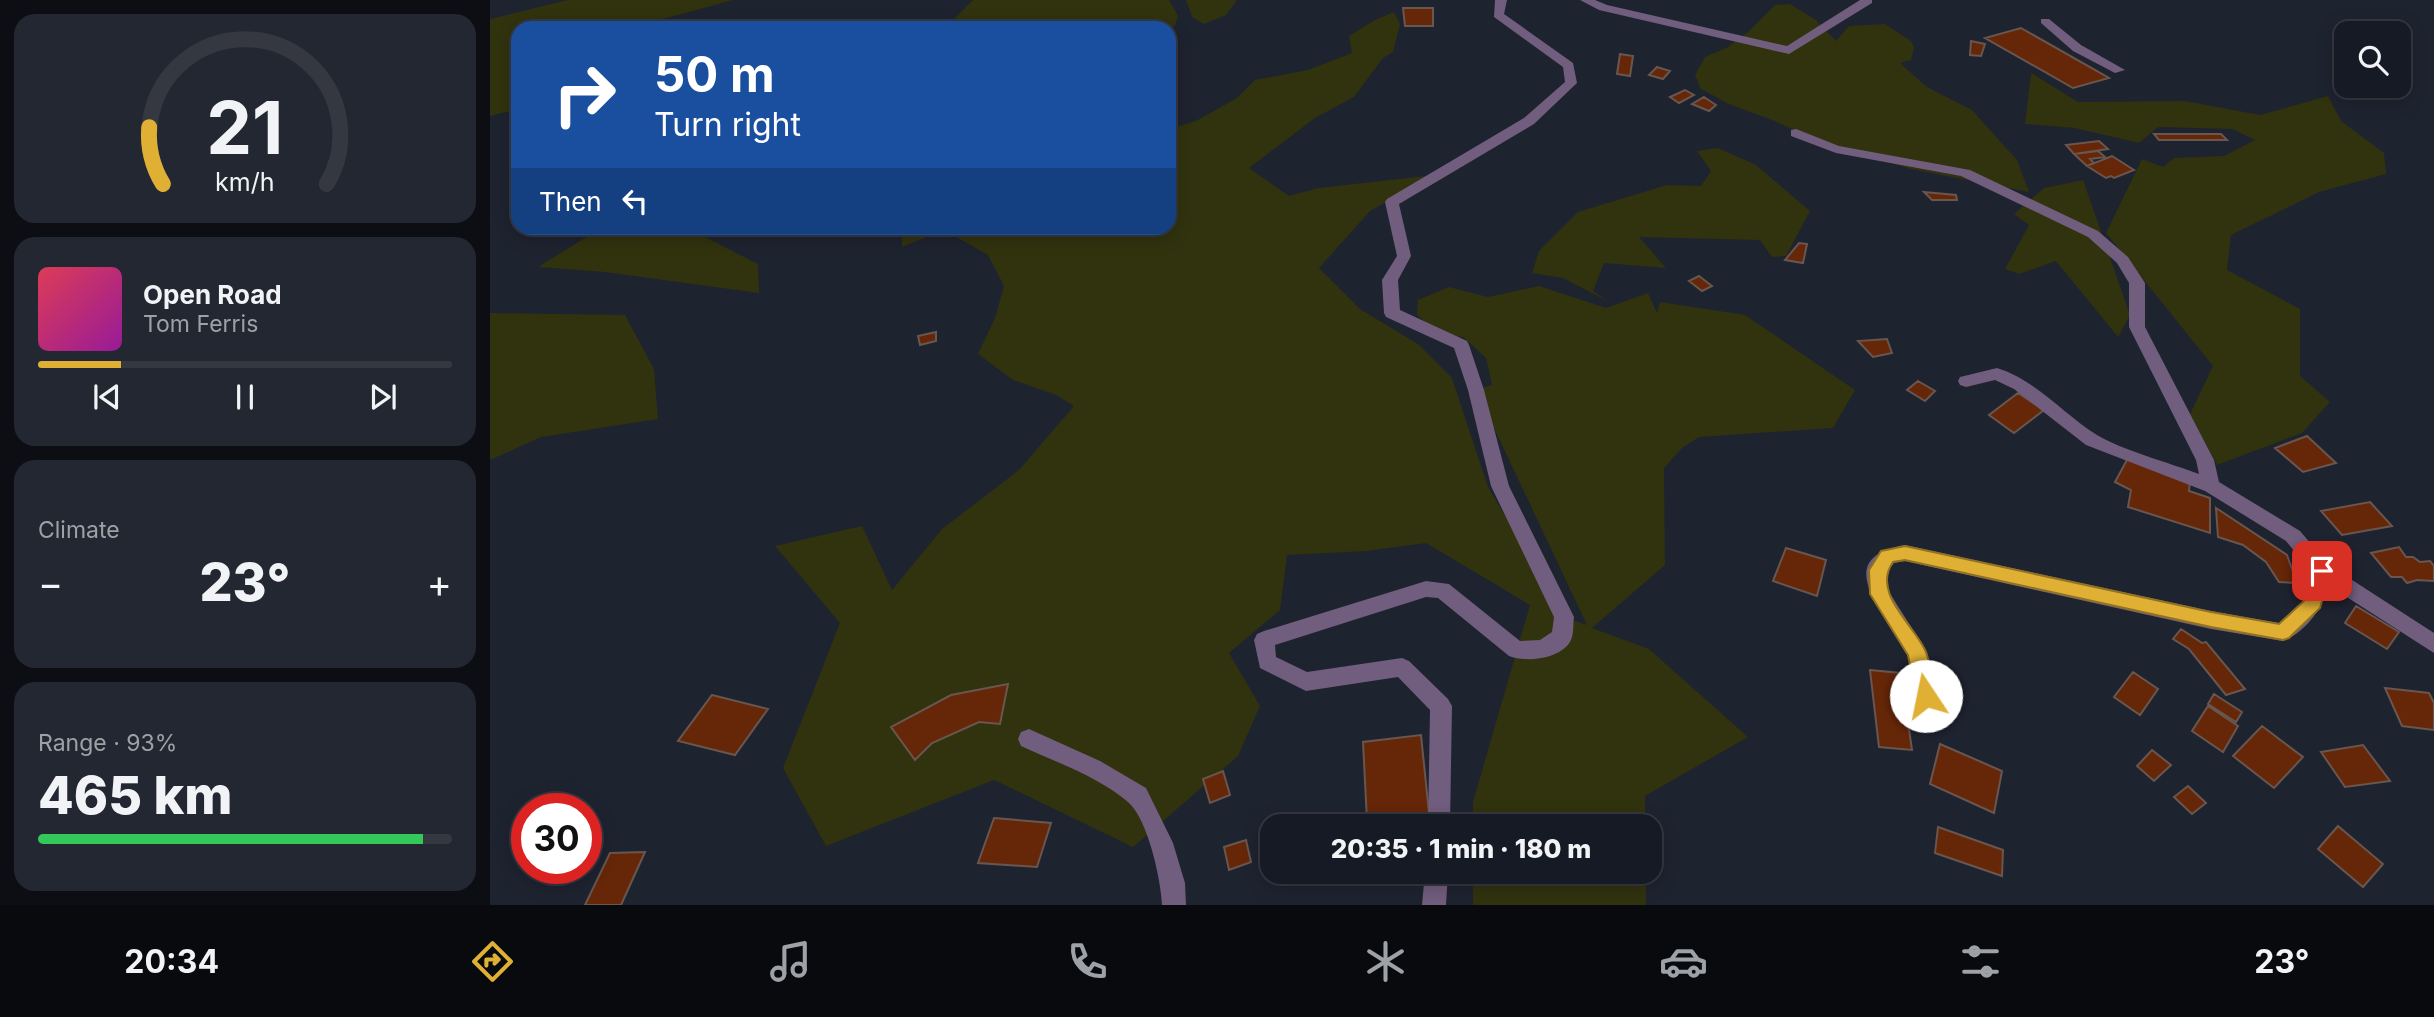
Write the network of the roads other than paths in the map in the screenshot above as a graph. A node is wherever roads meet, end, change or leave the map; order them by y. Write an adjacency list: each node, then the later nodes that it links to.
1 (1501, 0): 13 (street)
2 (1586, 0): 3 (street)
3 (1866, 0)
4 (2045, 21): 5 (street)
5 (2119, 70)
6 (1796, 133): 8 (street)
7 (1966, 381): 8 (street)
8 (2211, 486): 9 (street)
9 (2322, 571): 10 (street); 11 (street)
10 (2434, 644)
11 (1926, 696)
12 (1029, 739): 15 (street)
13 (1439, 814)
14 (1436, 884): 16 (street)
15 (1174, 905)
16 (1434, 905)

